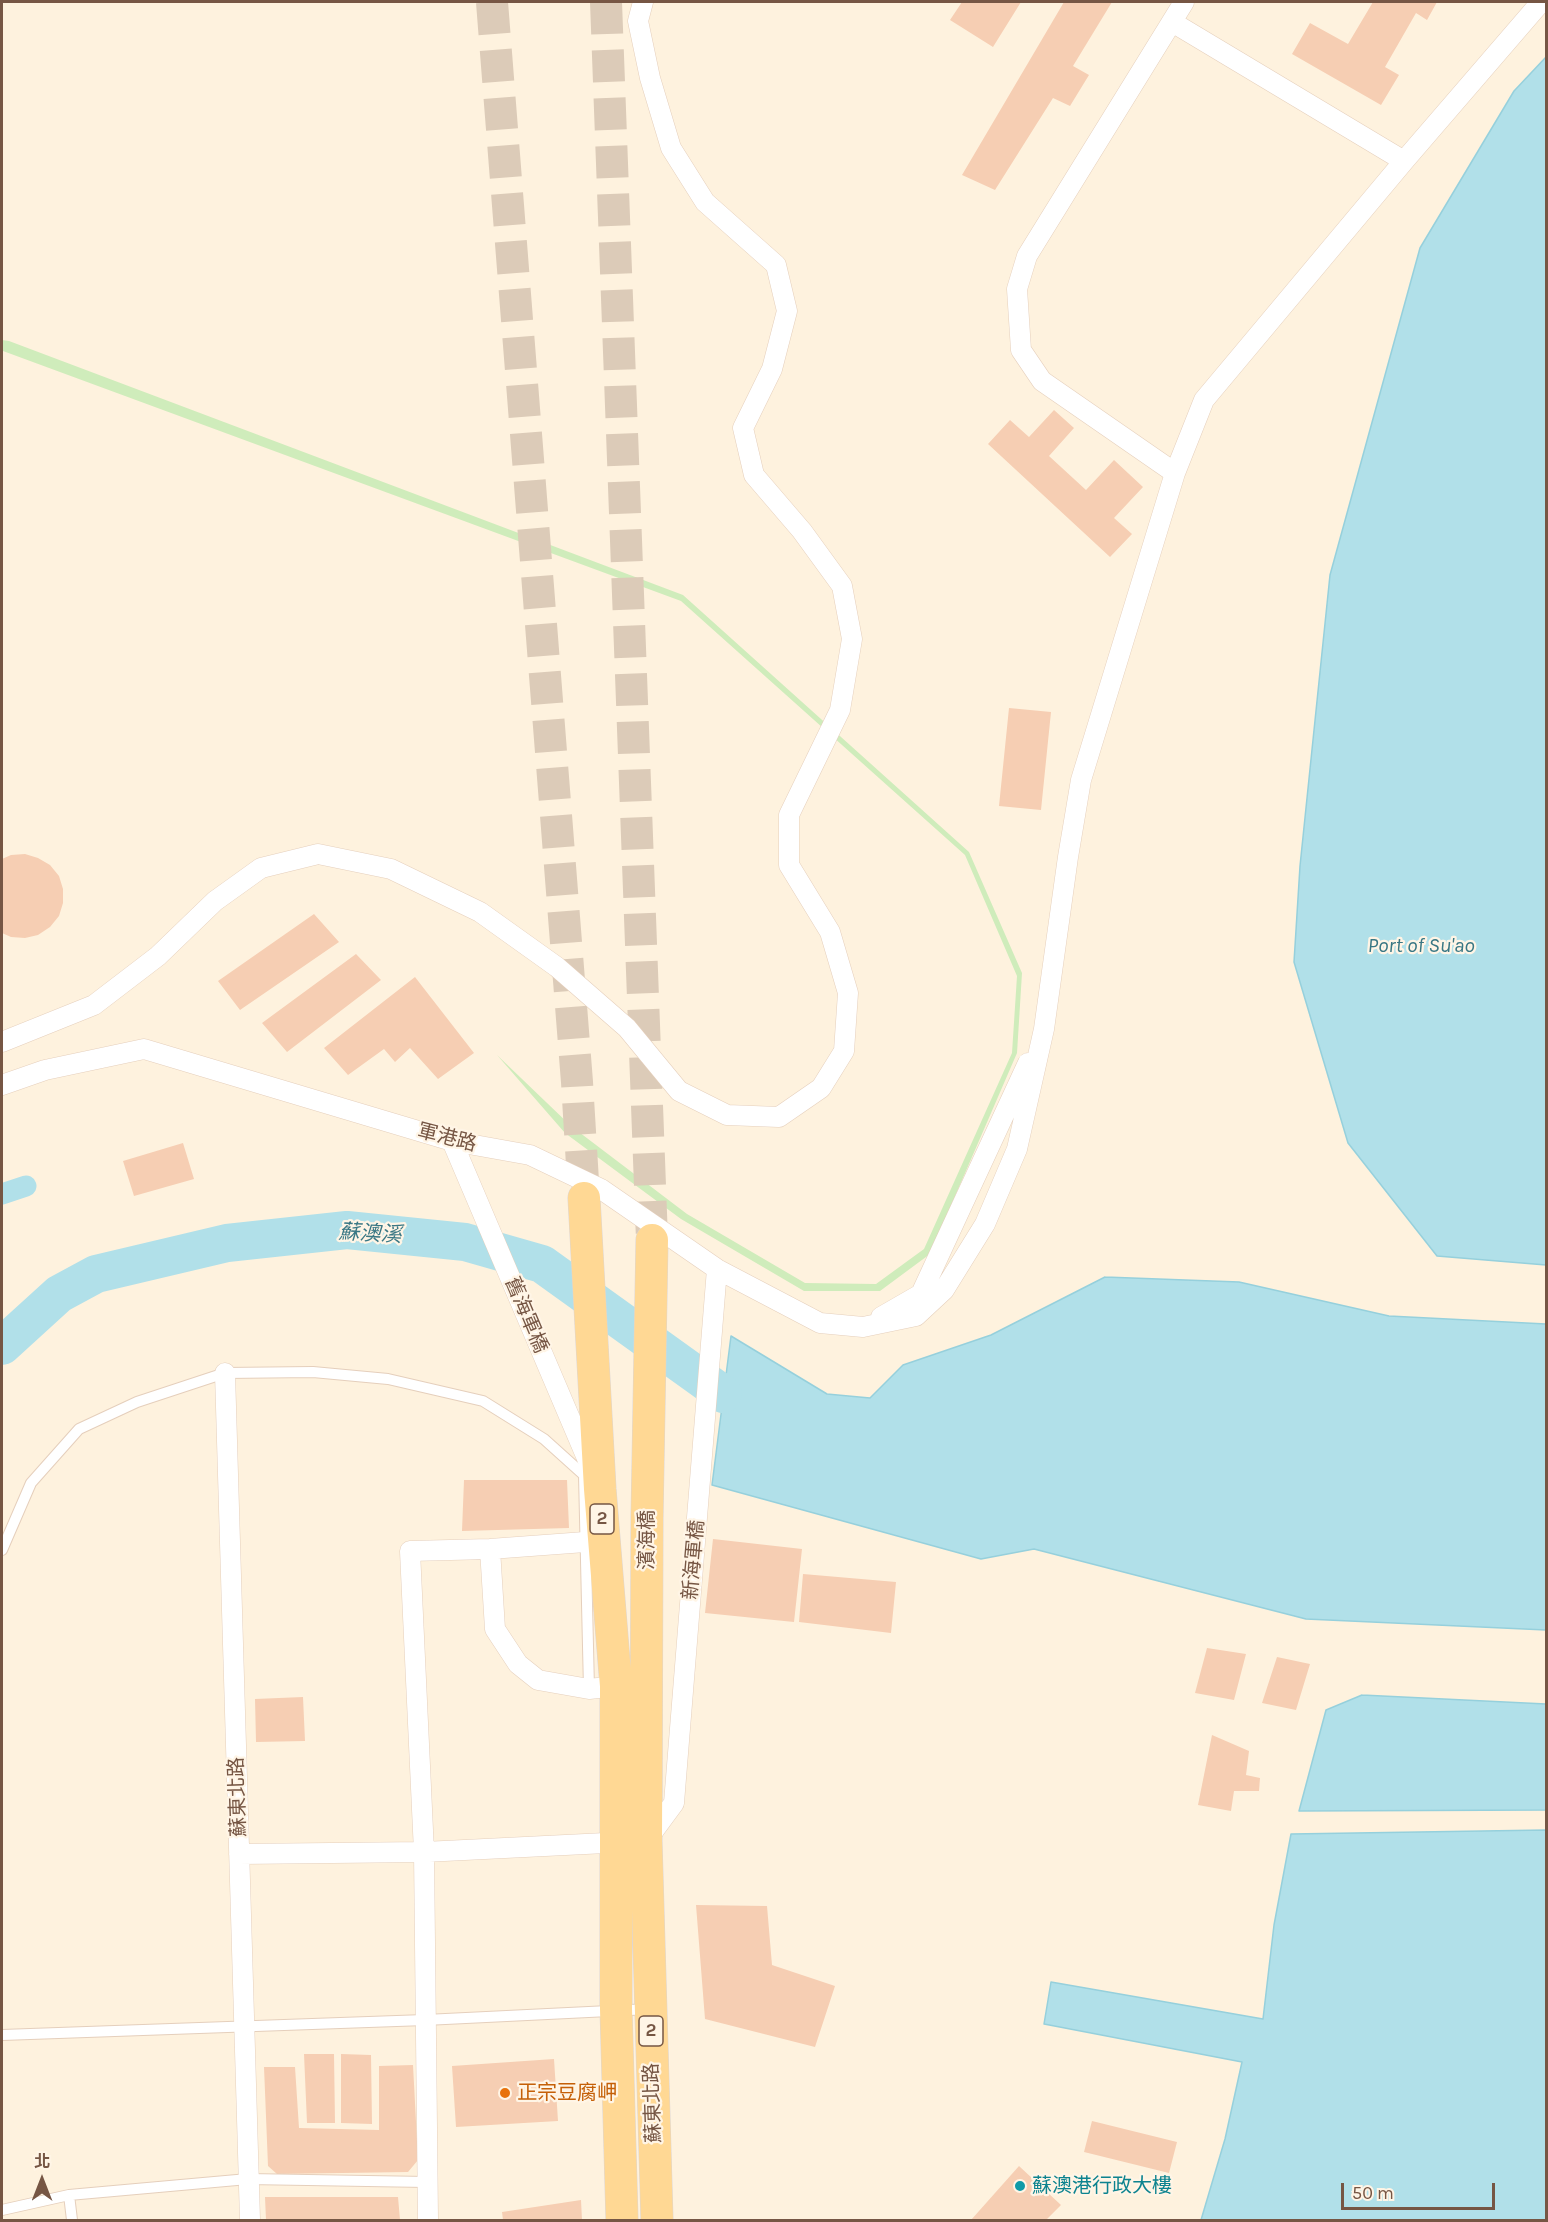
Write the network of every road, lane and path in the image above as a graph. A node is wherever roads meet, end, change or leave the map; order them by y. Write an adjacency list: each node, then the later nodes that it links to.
1 (643, 2): 8 (street)
2 (1184, 2): 4 (street)
3 (1541, 2): 5 (street)
4 (1172, 22): 5 (street); 6 (street)
5 (1404, 161): 6 (street)
6 (1175, 473): 7 (street)
7 (1044, 1029): 14 (street); 14 (street, 軍港路)
8 (2, 1042)
9 (2, 1084): 10 (street, 軍港路)
10 (452, 1141): 13 (street, 軍港路); 16 (street, 舊海軍橋)
11 (585, 1198): 16 (main road, 2)
12 (652, 1240): 21 (main road, 濱海橋 / 2)
13 (717, 1269): 14 (street, 軍港路); 21 (street, 新海軍橋)
14 (863, 1327)
15 (225, 1373): 17 (lane); 19 (lane); 23 (street, 蘇東北路)
16 (600, 1489): 20 (main road, 2)
17 (585, 1542): 18 (street); 20 (lane)
18 (490, 1549): 20 (street); 22 (street)
19 (2, 1550)
20 (603, 1688): 21 (main road, 2)
21 (631, 1840): 22 (street); 24 (main road, 蘇東北路 / 2); 25 (main road, 蘇東北路 / 2)
22 (424, 1852): 23 (street); 26 (street)
23 (240, 1854): 27 (street, 蘇東北路)
24 (616, 2009): 25 (lane); 26 (lane); 36 (main road, 蘇東北路 / 2)
25 (650, 2009): 37 (main road, 蘇東北路 / 2)
26 (425, 2020): 27 (lane); 30 (street)
27 (243, 2025): 28 (lane); 29 (street, 蘇東北路)
28 (2, 2035)
29 (248, 2180): 30 (lane); 31 (lane); 34 (street, 蘇東北路)
30 (427, 2182): 35 (street)
31 (69, 2195): 32 (lane); 33 (lane)
32 (2, 2210)
33 (72, 2220)
34 (250, 2220)
35 (428, 2220)
36 (622, 2220)
37 (657, 2220)

